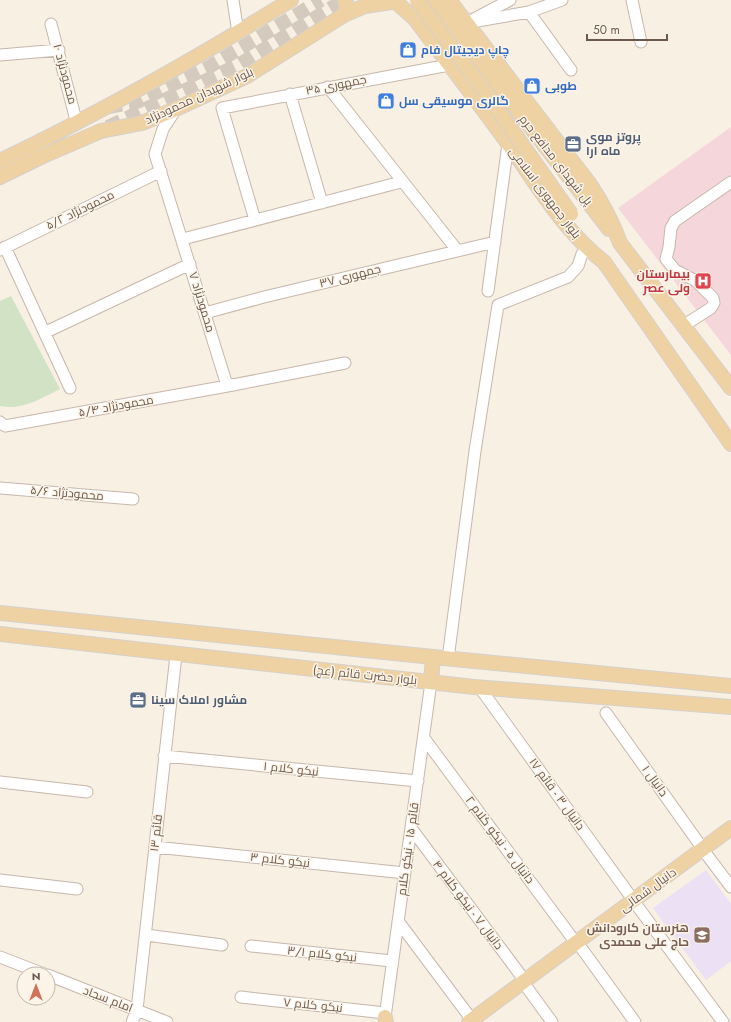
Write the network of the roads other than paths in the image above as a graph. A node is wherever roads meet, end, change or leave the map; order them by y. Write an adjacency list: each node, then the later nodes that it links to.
1 (234, 0): 17 (street)
2 (291, 0): 17 (main road)
3 (345, 0): 13 (main road)
4 (413, 0): 11 (main road, بلوار شهیدان محمودنژاد)
5 (417, 0): 41 (main road, پل شهدای مدافع حرم, bridge)
6 (434, 0): 14 (main road); 37 (main road, پل شهدای مدافع حرم)
7 (449, 0): 15 (main road)
8 (510, 0): 15 (street)
9 (562, 0): 12 (street)
10 (632, 0): 18 (street)
11 (391, 1): 13 (main road, بلوار شهیدان محمودنژاد); 14 (main road, بلوار جمهوری اسلامی)
12 (529, 12): 15 (street); 22 (street)
13 (344, 15): 25 (main road, بلوار شهیدان محمودنژاد)
14 (414, 18): 21 (main road, بلوار جمهوری اسلامی)
15 (466, 23): 37 (main road)
16 (51, 24): 19 (street, محمودنژاد ۱۰)
17 (238, 33): 26 (main road)
18 (641, 42)
19 (59, 50): 20 (street); 26 (street, محمودنژاد ۱۰)
20 (0, 55)
21 (449, 65): 23 (street, جمهوری ۳۵); 27 (main road, بلوار جمهوری اسلامی)
22 (571, 70)
23 (328, 87): 24 (street, جمهوری ۳۵); 31 (street)
24 (290, 94): 33 (street); 34 (street, جمهوری ۳۵)
25 (176, 109): 29 (street, محمودنژاد ۷); 30 (main road, بلوار شهیدان محمودنژاد)
26 (77, 124): 28 (main road)
27 (508, 144): 36 (street); 39 (main road, بلوار جمهوری اسلامی)
28 (0, 161)
29 (160, 171): 35 (street, محمودنژاد ۷); 38 (street, محمودنژاد ۵/۲)
30 (0, 177)
31 (401, 182): 33 (street); 40 (street)
32 (731, 182): 45 (street)
33 (322, 203): 34 (street)
34 (255, 220): 35 (street)
35 (183, 239): 42 (street, محمودنژاد ۷)
36 (495, 242): 40 (street, جمهوری ۳۷); 43 (street)
37 (620, 243): 45 (main road)
38 (3, 248): 46 (street)
39 (588, 249): 41 (main road, بلوار جمهوری اسلامی); 59 (street)
40 (457, 250): 44 (street, جمهوری ۳۷)
41 (604, 262): 52 (main road, بلوار جمهوری اسلامی)
42 (190, 264): 44 (street, محمودنژاد ۷); 46 (street)
43 (488, 291)
44 (206, 313): 48 (street, محمودنژاد ۷)
45 (683, 326): 50 (main road)
46 (46, 332): 49 (street)
47 (345, 363): 48 (street)
48 (233, 385): 51 (street, محمودنژاد ۵/۴)
49 (70, 388)
50 (731, 388)
51 (0, 422)
52 (731, 444)
53 (0, 488): 54 (street, محمودنژاد ۵/۶)
54 (133, 499)
55 (0, 613): 58 (main road, بلوار حضرت قائم (عج))
56 (0, 634): 57 (main road, بلوار حضرت قائم (عج))
57 (176, 655): 60 (main road, بلوار حضرت قائم (عج)); 66 (street, قائم ۱۳)
58 (433, 658): 59 (main road, بلوار حضرت قائم (عج)); 60 (main road)
59 (448, 659): 61 (main road, بلوار حضرت قائم (عج))
60 (431, 682): 62 (main road, بلوار حضرت قائم (عج)); 65 (street, قائم ۱۵ - نیکو کلام)
61 (731, 686)
62 (480, 688): 63 (main road, بلوار حضرت قائم (عج)); 79 (street, دانیال ۳ - قائم ۱۷)
63 (731, 707)
64 (606, 713): 74 (street, دانیال ۱)
65 (424, 738): 68 (street, قائم ۱۵ - نیکو کلام); 84 (street, دانیال ۵ - نیکو کلام ۲)
66 (164, 756): 68 (street, نیکو کلام ۱); 73 (street, قائم ۱۳)
67 (0, 782): 69 (street)
68 (418, 782): 70 (street, قائم ۱۵ - نیکو کلام)
69 (87, 792)
70 (411, 828): 75 (street, قائم ۱۵ - نیکو کلام); 89 (street, دانیال ۷ - نیکو کلام ۴)
71 (731, 828): 74 (main road, دانیال شمالی)
72 (731, 838): 74 (main road, دانیال شمالی)
73 (155, 847): 75 (street, نیکو کلام ۳); 81 (street, قائم ۱۳)
74 (705, 852): 77 (street, دانیال ۱); 79 (main road, دانیال شمالی)
75 (405, 873): 80 (street, قائم ۱۵ - نیکو کلام)
76 (0, 880): 78 (street)
77 (731, 887)
78 (77, 889)
79 (636, 904): 84 (main road, دانیال شمالی); 98 (street, دانیال ۳ - قائم ۱۷)
80 (398, 921): 86 (street, قائم ۱۵ - نیکو کلام); 93 (street)
81 (146, 936): 82 (street); 91 (street, قائم ۱۳)
82 (222, 945)
83 (252, 946): 86 (street, نیکو کلام ۳/۱)
84 (579, 946): 89 (main road, دانیال شمالی); 97 (street, دانیال ۵ - نیکو کلام ۲)
85 (0, 957): 87 (street)
86 (392, 961): 92 (street, قائم ۱۵ - نیکو کلام)
87 (23, 966)
88 (56, 979): 91 (street, امام سجاد)
89 (526, 985): 93 (main road, دانیال شمالی); 96 (street, دانیال ۷ - نیکو کلام ۴)
90 (241, 997): 92 (street, نیکو کلام ٧)
91 (137, 1010): 94 (street, قائم ۱۳); 95 (street, امام سجاد)
92 (385, 1019)
93 (475, 1021)
94 (132, 1022)
95 (167, 1022)
96 (552, 1022)
97 (635, 1022)
98 (723, 1022)

